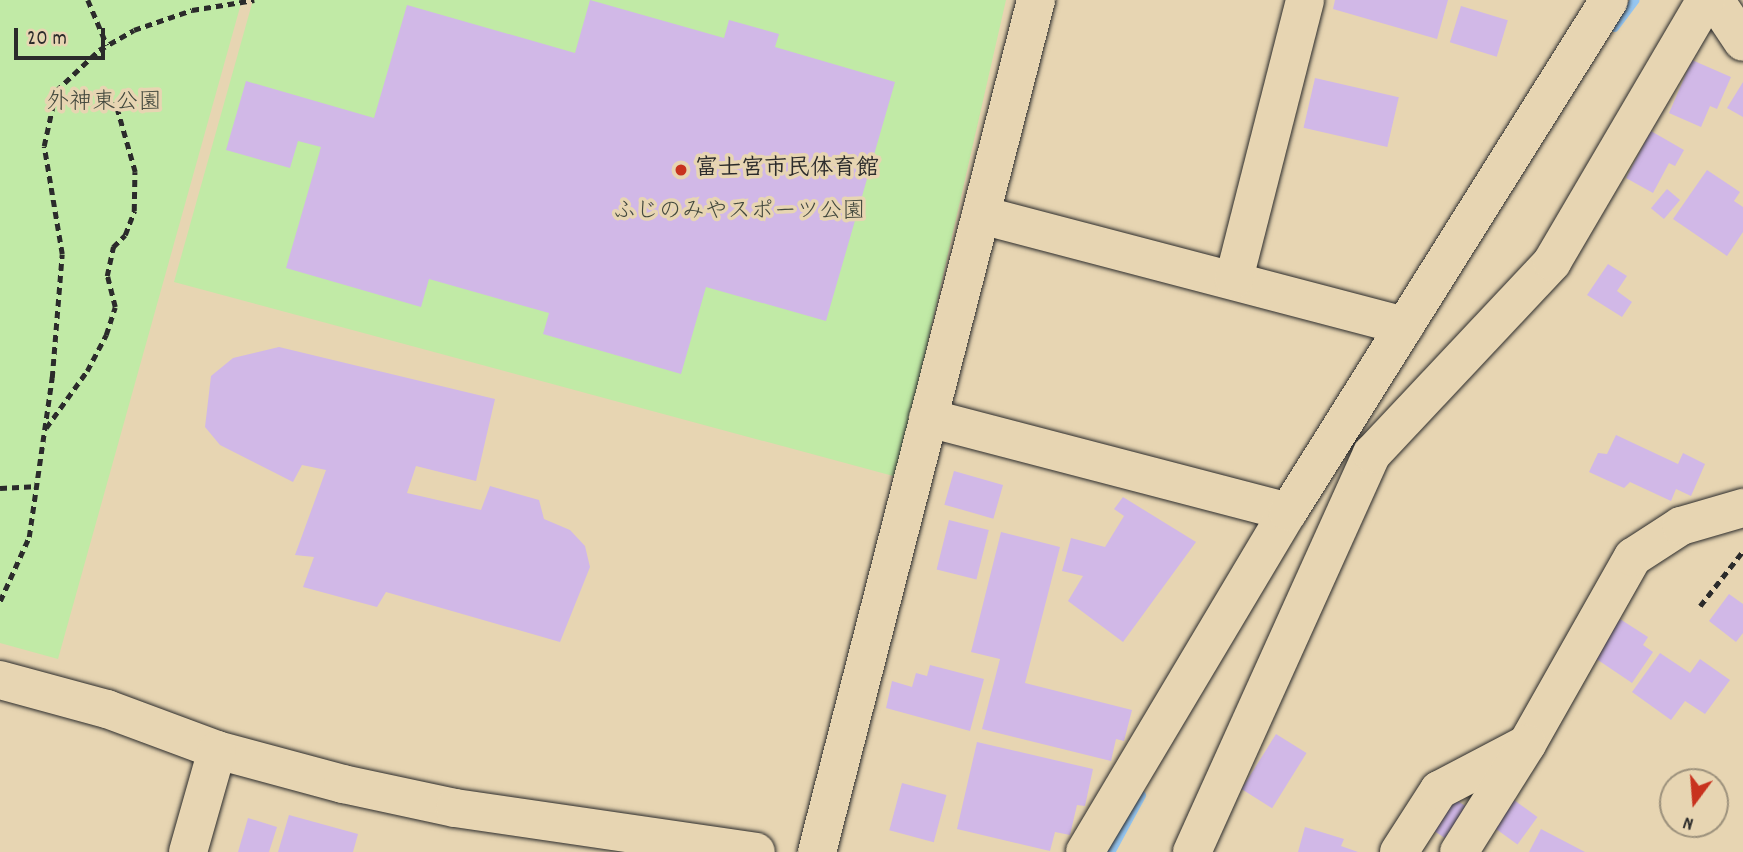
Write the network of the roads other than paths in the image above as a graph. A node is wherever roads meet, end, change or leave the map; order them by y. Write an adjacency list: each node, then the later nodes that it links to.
1 (1036, 0): 7 (street)
2 (1305, 0): 8 (street)
3 (1609, 0): 9 (street)
4 (1706, 0): 20 (street)
5 (1715, 0): 6 (street)
6 (1743, 41)
7 (981, 215): 8 (street); 10 (street)
8 (1234, 279): 9 (street)
9 (1405, 326): 12 (street)
10 (928, 418): 12 (street); 18 (street)
11 (1743, 508): 14 (street)
12 (1288, 512): 19 (street)
13 (0, 680): 15 (street)
14 (1527, 744): 21 (street); 22 (street)
15 (217, 751): 16 (street); 17 (street)
16 (188, 852)
17 (756, 852)
18 (817, 852)
19 (1085, 852)
20 (1192, 852)
21 (1399, 852)
22 (1459, 852)

